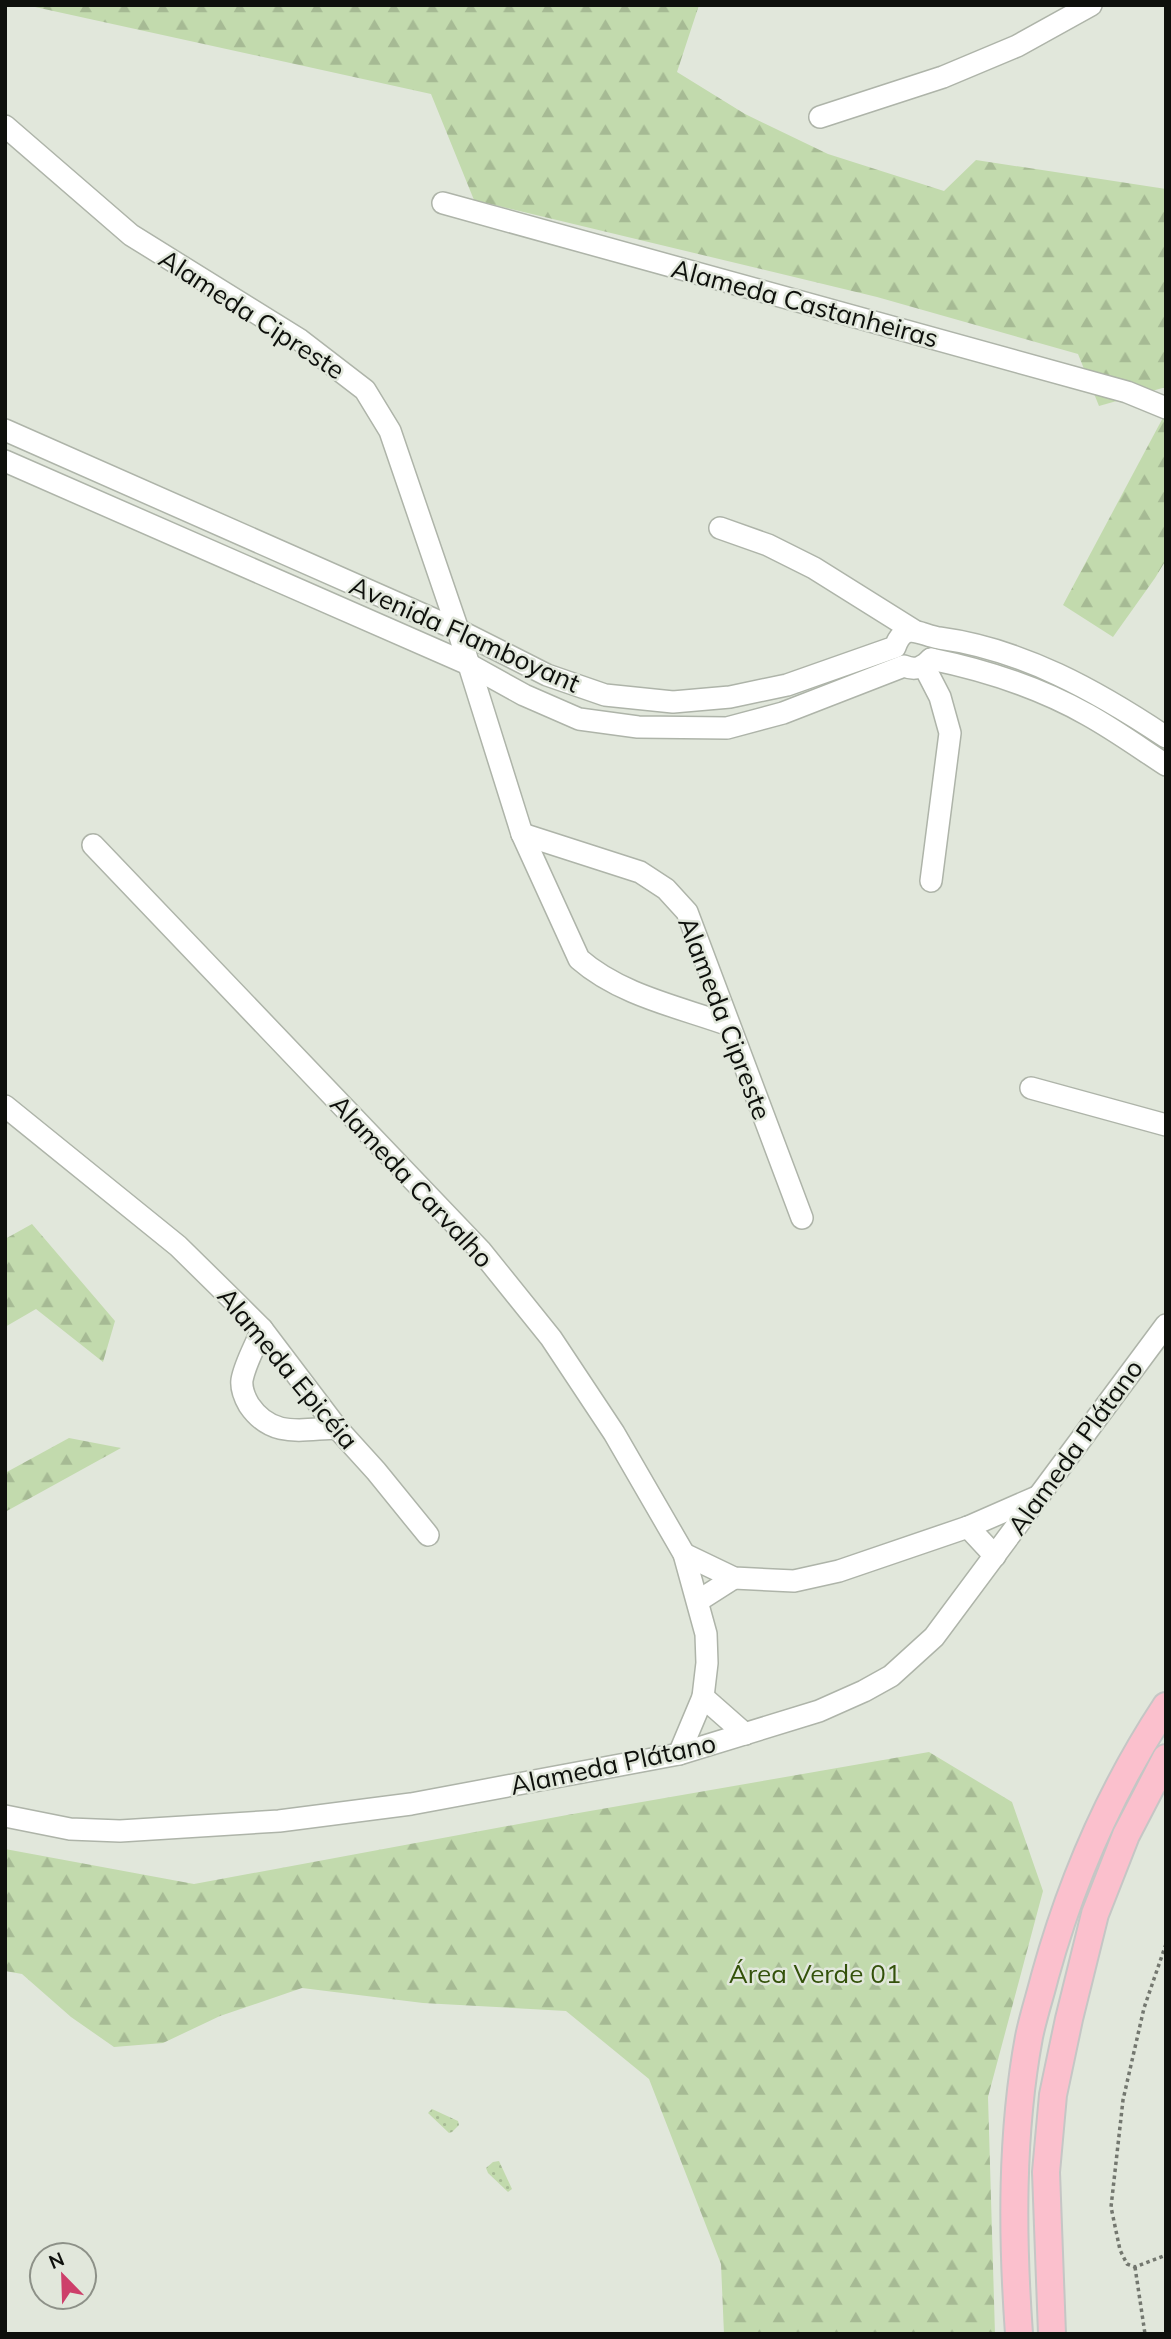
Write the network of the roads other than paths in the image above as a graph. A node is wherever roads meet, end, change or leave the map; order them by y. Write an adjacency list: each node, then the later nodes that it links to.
1 (1091, 5): 2 (street)
2 (820, 117)
3 (5, 126): 11 (street, Alameda Cipreste)
4 (443, 203): 5 (street, Alameda Castanheiras)
5 (1166, 408)
6 (5, 430): 9 (street, Avenida Flamboyant)
7 (5, 461): 10 (street, Avenida Flamboyant)
8 (720, 528): 12 (street)
9 (399, 604): 10 (street); 11 (street, Avenida Flamboyant)
10 (389, 629): 14 (street, Avenida Flamboyant)
11 (458, 630): 13 (street, Avenida Flamboyant); 14 (street, Alameda Cipreste)
12 (921, 633): 13 (street); 13 (street, Avenida Flamboyant); 15 (street)
13 (914, 660): 14 (street, Avenida Flamboyant); 16 (street); 19 (street)
14 (468, 664): 17 (street, Alameda Cipreste)
15 (1166, 737)
16 (1166, 765)
17 (522, 834): 20 (street, Alameda Cipreste); 20 (street, Alameda Cipreste)
18 (93, 845): 31 (street, Alameda Carvalho)
19 (932, 881)
20 (729, 1025): 24 (street, Alameda Cipreste)
21 (1031, 1088): 23 (street)
22 (5, 1106): 26 (street, Alameda Epicéia)
23 (1166, 1125)
24 (802, 1219)
25 (1166, 1325): 28 (street, Alameda Plátano)
26 (262, 1329): 27 (street, Alameda Epicéia); 27 (street)
27 (337, 1428): 30 (street, Alameda Epicéia)
28 (1040, 1496): 29 (street); 32 (street, Alameda Plátano)
29 (968, 1527): 32 (street); 33 (street)
30 (428, 1535)
31 (684, 1554): 33 (street); 34 (street, Alameda Carvalho)
32 (995, 1556): 37 (street, Alameda Plátano)
33 (734, 1578): 34 (street)
34 (698, 1601): 35 (street, Alameda Carvalho)
35 (704, 1697): 37 (street); 38 (street, Alameda Carvalho)
36 (1166, 1706): 41 (main road)
37 (746, 1734): 38 (street, Alameda Plátano)
38 (679, 1754): 40 (street, Alameda Plátano)
39 (1166, 1758): 42 (main road)
40 (5, 1816)
41 (1019, 2334)
42 (1052, 2334)

